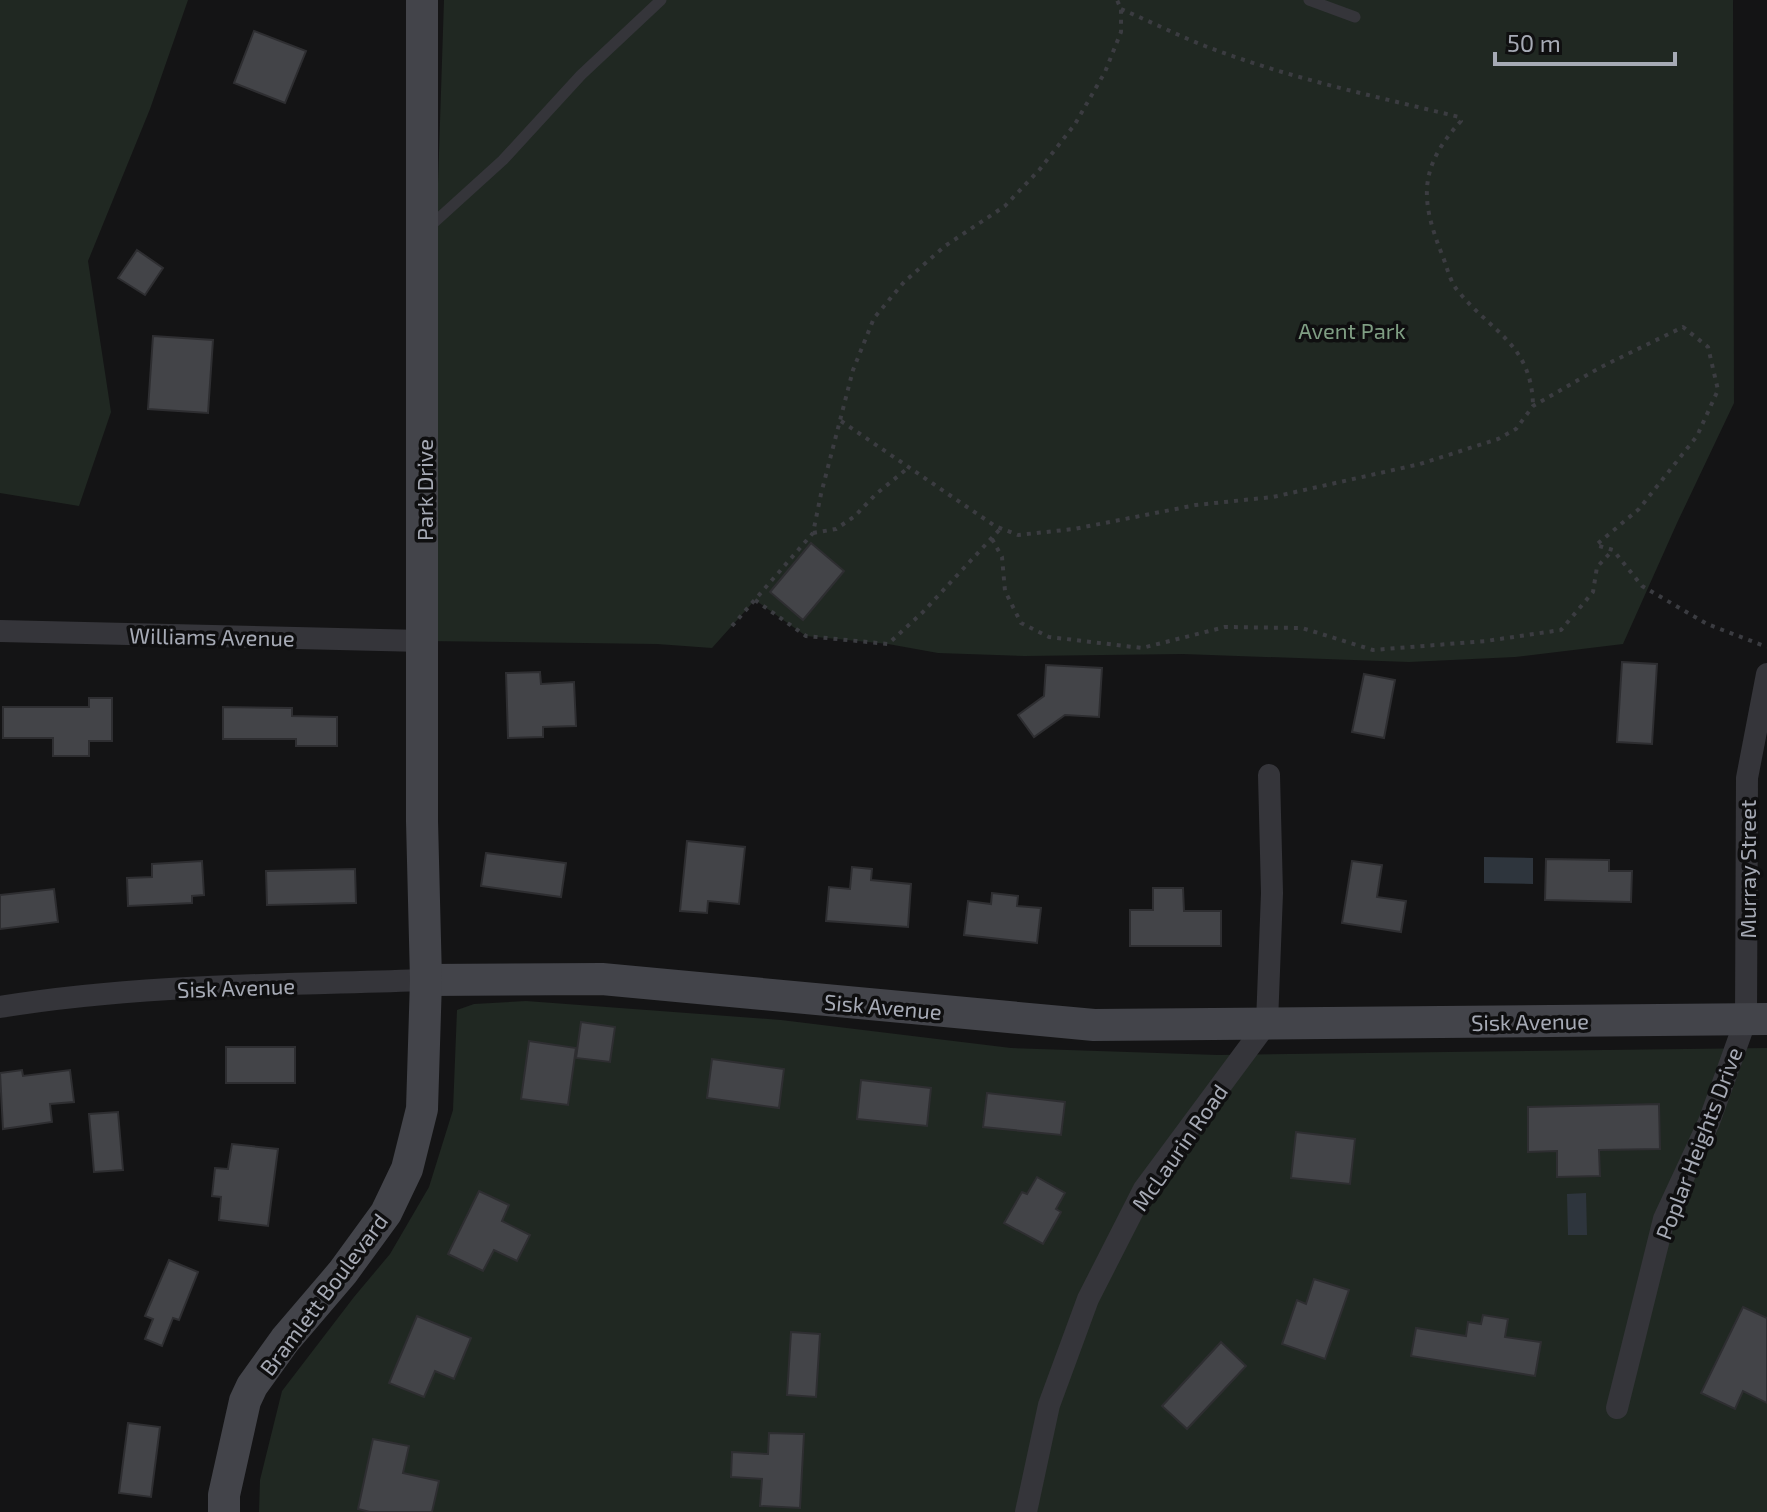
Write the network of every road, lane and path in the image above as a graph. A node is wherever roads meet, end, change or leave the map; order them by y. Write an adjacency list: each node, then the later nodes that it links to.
1 (422, 0): 7 (street, Park Drive)
2 (661, 0): 7 (lane)
3 (1117, 0): 5 (path)
4 (1309, 0): 6 (lane)
5 (1121, 9): 8 (path); 9 (path)
6 (1355, 17)
7 (424, 231): 18 (street, Park Drive)
8 (1533, 406): 11 (path); 14 (path)
9 (841, 421): 10 (path); 12 (path)
10 (909, 468): 11 (path); 12 (path)
11 (1001, 528): 13 (path)
12 (813, 533): 15 (path)
13 (992, 539): 14 (path); 15 (path)
14 (1613, 550): 19 (path)
15 (755, 600): 16 (path)
16 (732, 626)
17 (0, 631): 18 (street, Williams Avenue)
18 (423, 641): 22 (street, Park Drive)
19 (1767, 647)
20 (1767, 674): 24 (street, Murray Street)
21 (1269, 775): 25 (street)
22 (426, 980): 23 (street, Sisk Avenue); 25 (street, Sisk Avenue); 27 (street, Bramlett Boulevard)
23 (0, 1007)
24 (1757, 1019): 25 (street, Sisk Avenue); 26 (street, Poplar Heights Drive)
25 (1267, 1023): 28 (street, McLaurin Road)
26 (1617, 1408)
27 (224, 1512)
28 (1026, 1512)

